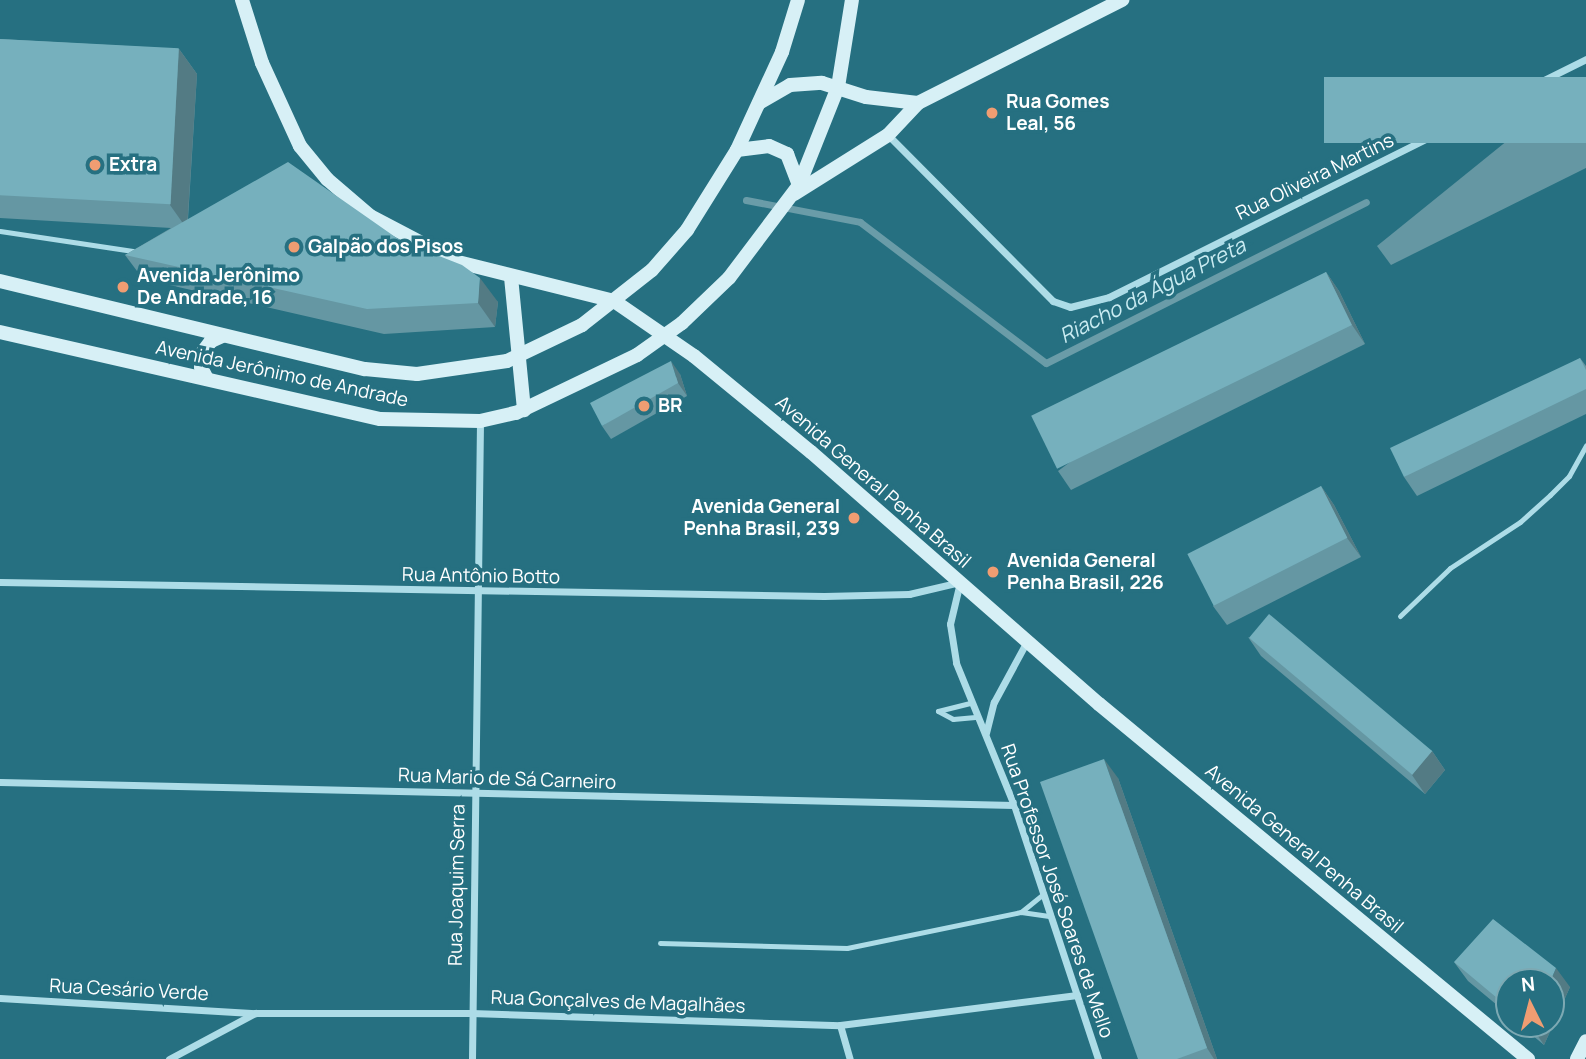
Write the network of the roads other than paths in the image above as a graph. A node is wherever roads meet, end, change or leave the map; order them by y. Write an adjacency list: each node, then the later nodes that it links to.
1 (242, 0): 15 (main road, Avenida General Penha Brasil)
2 (798, 0): 9 (main road, Avenida Jerônimo de Andrade)
3 (852, 0): 7 (main road)
4 (1122, 0): 5 (main road)
5 (1106, 4): 8 (main road)
6 (1586, 60): 10 (street, Rua Oliveira Martins)
7 (838, 87): 8 (main road); 9 (main road); 12 (main road)
8 (918, 103): 10 (main road)
9 (757, 104): 11 (main road, Avenida Jerônimo de Andrade)
10 (888, 135): 12 (main road)
11 (737, 150): 12 (main road); 17 (main road, Avenida Jerônimo de Andrade)
12 (796, 190): 20 (main road, Avenida Jerônimo de Andrade)
13 (0, 231): 14 (lane)
14 (152, 251)
15 (511, 276): 17 (main road, Avenida General Penha Brasil); 21 (main road)
16 (0, 281): 19 (main road, Avenida Jerônimo de Andrade)
17 (614, 301): 20 (main road, Avenida General Penha Brasil); 21 (main road, Avenida Jerônimo de Andrade)
18 (0, 332): 22 (main road, Avenida Jerônimo de Andrade)
19 (224, 336): 21 (main road, Avenida Jerônimo de Andrade); 22 (main road)
20 (665, 336): 23 (main road, Avenida Jerônimo de Andrade); 27 (main road, Avenida General Penha Brasil)
21 (518, 356): 23 (main road)
22 (207, 379): 24 (main road, Avenida Jerônimo de Andrade)
23 (524, 410): 24 (main road, Avenida Jerônimo de Andrade)
24 (480, 421): 28 (street, Rua Joaquim Serra)
25 (1586, 445): 29 (lane)
26 (0, 582): 28 (street, Rua Antônio Botto)
27 (960, 582): 28 (street, Rua Antônio Botto); 30 (main road, Avenida General Penha Brasil); 31 (street, Rua Professor José Soares de Mello)
28 (479, 592): 35 (street, Rua Joaquim Serra)
29 (1400, 616)
30 (1027, 641): 33 (street, Rua Professor José Soares de Mello); 51 (main road, Avenida General Penha Brasil)
31 (971, 703): 32 (street, Rua Professor José Soares de Mello); 32 (lane)
32 (978, 717): 33 (street, Rua Professor José Soares de Mello)
33 (986, 734): 36 (street, Rua Professor José Soares de Mello)
34 (0, 782): 35 (street, Rua Mario de Sá Carneiro)
35 (475, 794): 36 (street, Rua Mario de Sá Carneiro); 44 (street, Rua Joaquim Serra)
36 (1014, 805): 37 (street, Rua Professor José Soares de Mello)
37 (1043, 894): 38 (lane); 39 (street, Rua Professor José Soares de Mello)
38 (1021, 912): 39 (lane); 40 (lane)
39 (1051, 916): 41 (street, Rua Professor José Soares de Mello)
40 (660, 943)
41 (1077, 995): 45 (street, Rua Gonçalves de Magalhães); 50 (street, Rua Professor José Soares de Mello)
42 (0, 998): 43 (street, Rua Cesário Verde)
43 (256, 1013): 44 (street, Rua Gonçalves de Magalhães); 47 (street, Rua Gonçalves de Magalhães)
44 (471, 1013): 45 (street, Rua Gonçalves de Magalhães); 48 (street, Rua Joaquim Serra)
45 (840, 1025): 49 (street)
46 (1586, 1041): 52 (main road)
47 (169, 1059)
48 (472, 1059)
49 (850, 1059)
50 (1098, 1059)
51 (1528, 1059)
52 (1577, 1059)

